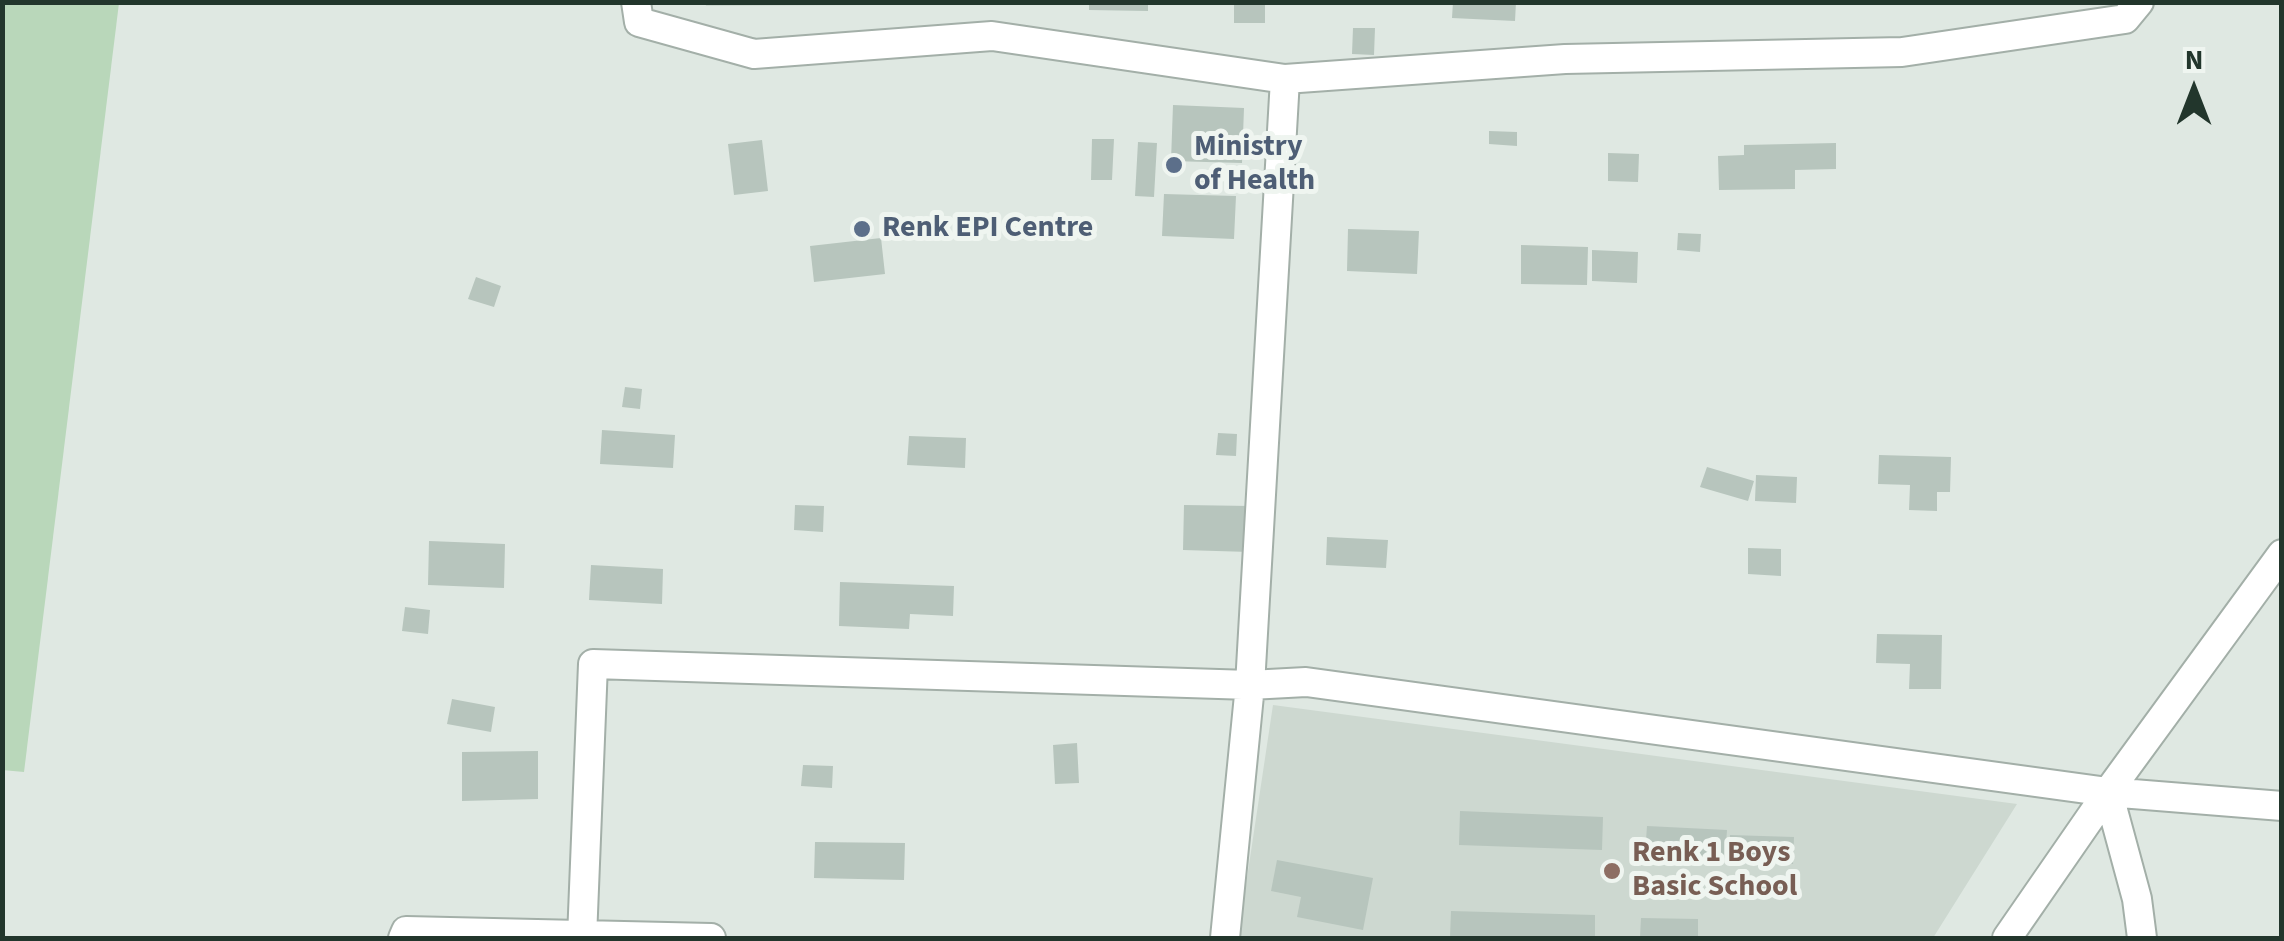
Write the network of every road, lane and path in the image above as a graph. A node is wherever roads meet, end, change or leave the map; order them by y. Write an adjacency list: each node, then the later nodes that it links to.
1 (636, 2): 3 (street)
2 (2138, 2): 3 (street)
3 (1285, 79): 5 (street)
4 (2282, 554): 6 (street)
5 (1250, 685): 6 (street); 8 (street); 11 (street)
6 (2108, 792): 7 (street); 12 (street); 13 (street)
7 (2282, 806)
8 (583, 936): 9 (street); 10 (street)
9 (402, 938)
10 (711, 938)
11 (1225, 938)
12 (2007, 938)
13 (2142, 938)

